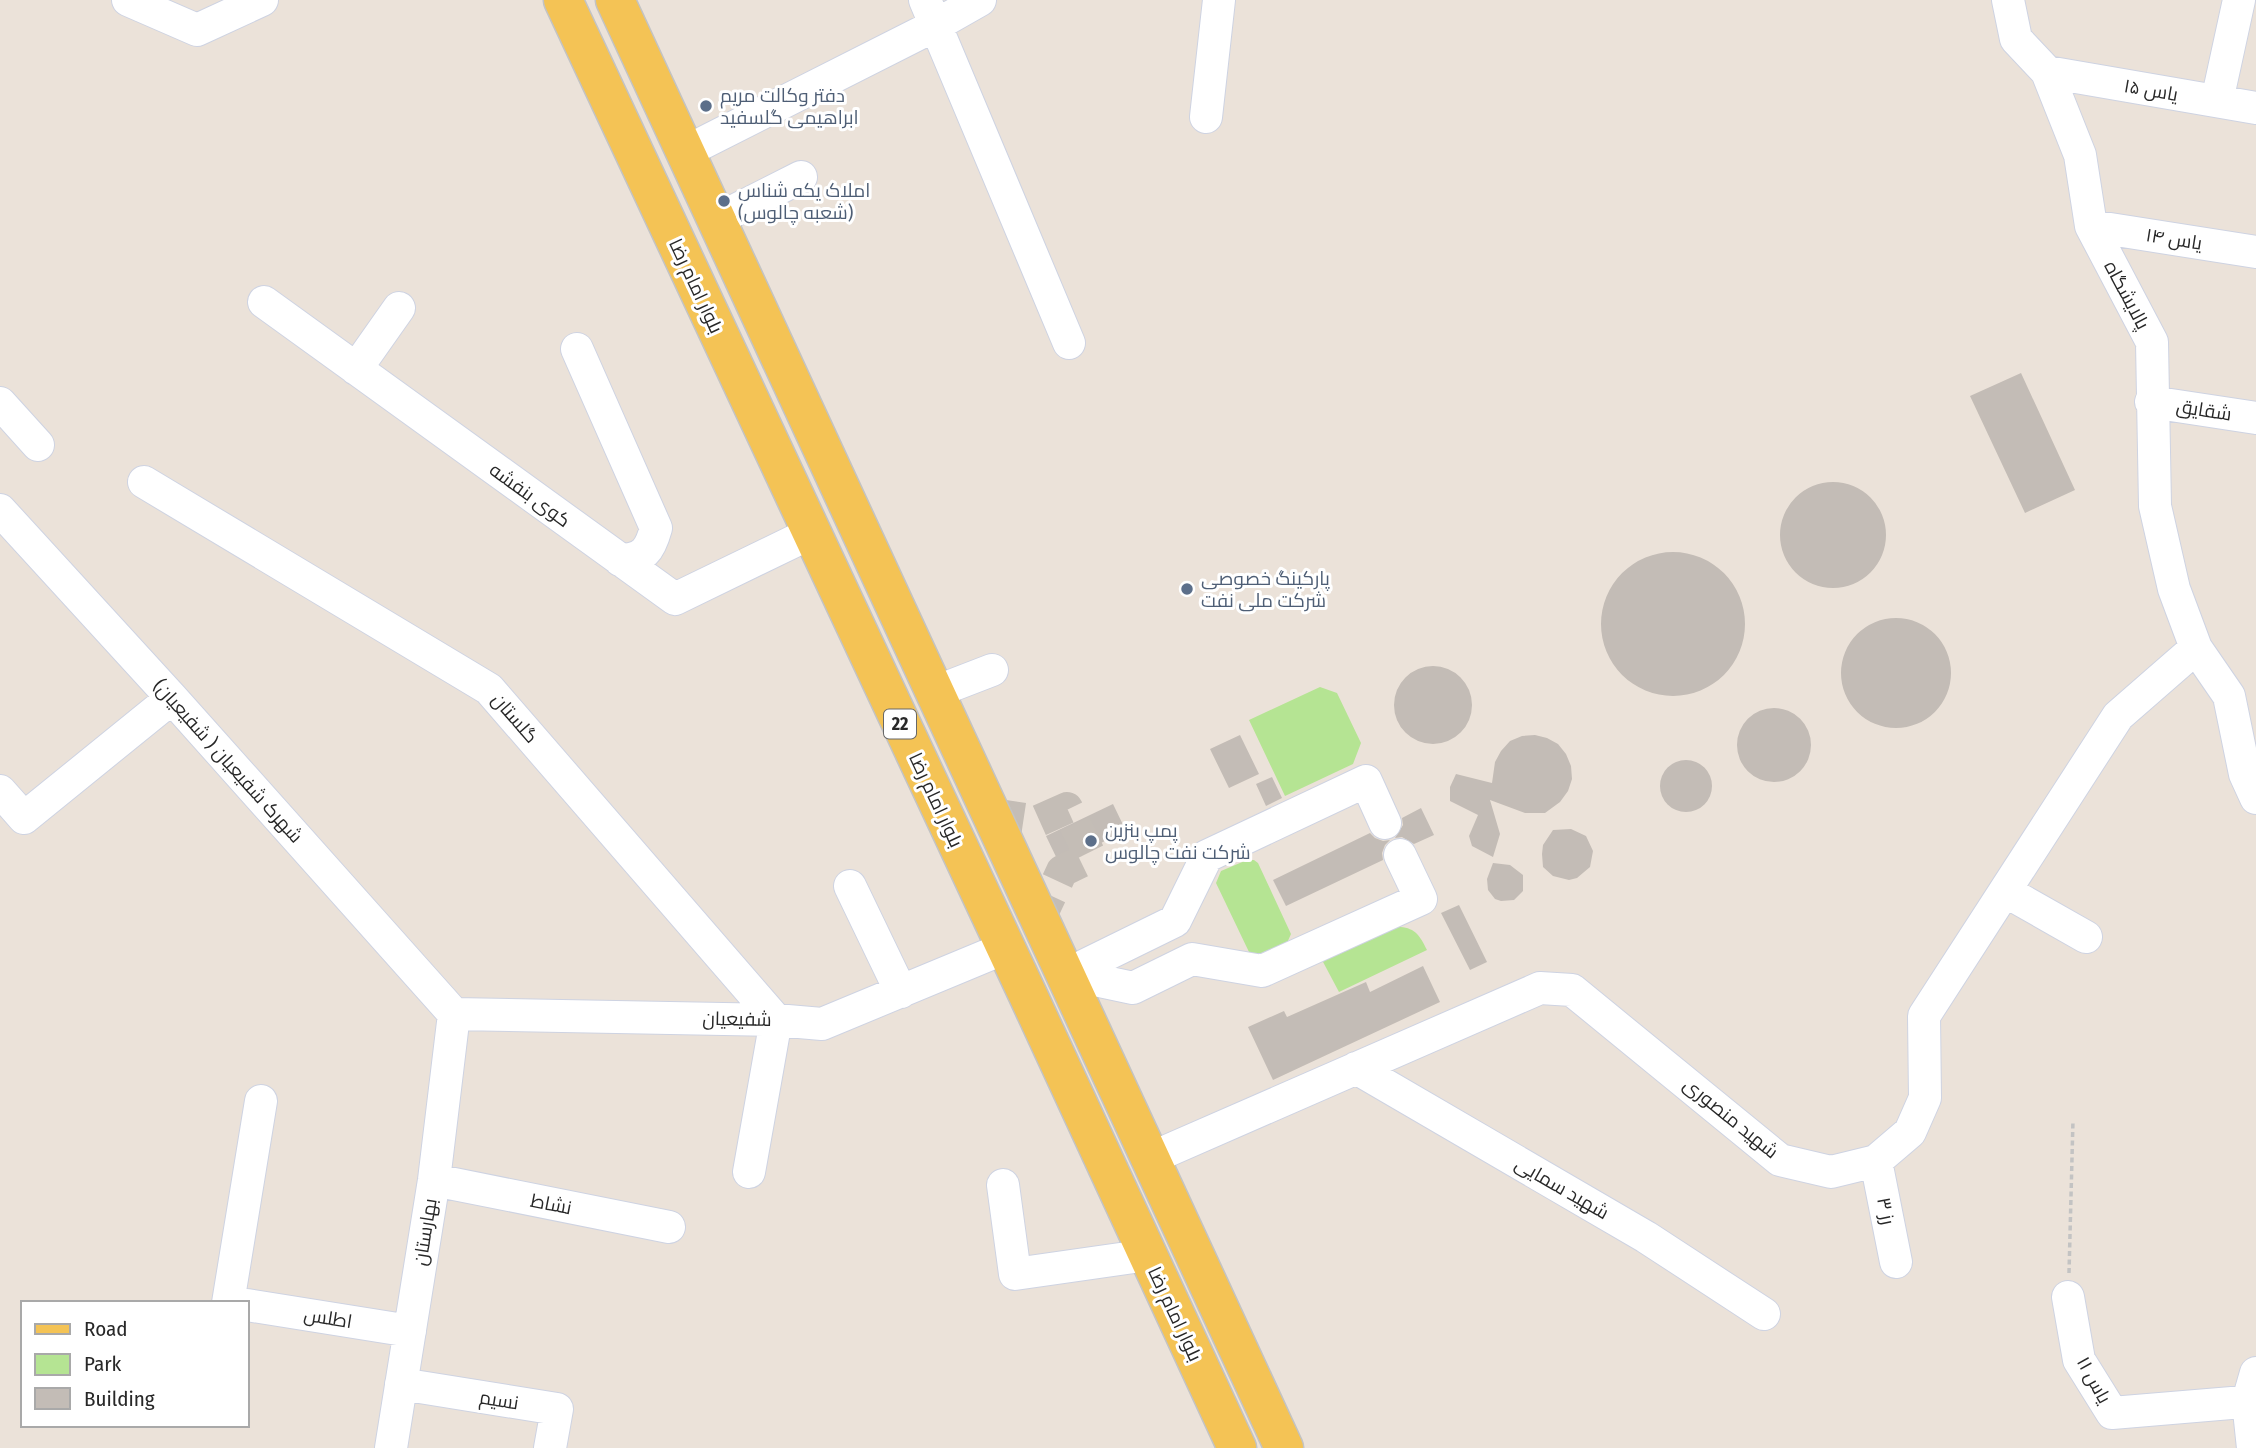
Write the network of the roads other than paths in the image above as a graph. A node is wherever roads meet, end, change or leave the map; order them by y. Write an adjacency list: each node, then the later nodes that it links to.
1 (128, 0): 2 (street)
2 (262, 0)
3 (564, 0): 30 (main road, بلوار امام رضا / 22)
4 (615, 0): 14 (main road)
5 (980, 0): 9 (street)
6 (1219, 0): 13 (street)
7 (2008, 0): 10 (street, پالایشگاه)
8 (2239, 0): 11 (street)
9 (931, 13): 14 (street); 21 (street)
10 (2046, 72): 11 (street, یاس ۱۵); 17 (street, پالایشگاه)
11 (2217, 101): 12 (street, یاس ۱۵)
12 (2256, 108)
13 (1206, 117)
14 (685, 152): 16 (main road)
15 (801, 177): 16 (street)
16 (716, 220): 34 (main road)
17 (2091, 226): 18 (street, یاس ۱۴); 25 (street, پالایشگاه)
18 (2256, 252)
19 (264, 302): 23 (street, کوی بنفشه)
20 (399, 308): 23 (street)
21 (1069, 343)
22 (577, 349): 31 (street)
23 (356, 369): 31 (street, کوی بنفشه)
24 (0, 402): 27 (street)
25 (2151, 402): 26 (street, شقایق); 32 (street, پالایشگاه)
26 (2256, 418)
27 (38, 445)
28 (145, 482): 49 (street, گلستان)
29 (0, 510): 35 (street, شهرک شفیعیان ( شفیعیان))
30 (811, 533): 31 (street, کوی بنفشه); 36 (main road, بلوار امام رضا / 22)
31 (620, 560)
32 (2196, 648): 38 (street, پالایشگاه); 42 (street, شهید منصوری)
33 (992, 670): 34 (street)
34 (935, 692): 36 (main road); 45 (main road)
35 (172, 698): 37 (street); 48 (street, شهرک شفیعیان ( شفیعیان))
36 (894, 712): 44 (main road, بلوار امام رضا / 22)
37 (0, 791)
38 (2256, 798)
39 (1385, 823): 45 (street)
40 (1400, 855): 45 (street)
41 (850, 886): 46 (street)
42 (2005, 891): 43 (street); 53 (street, شهید منصوری)
43 (2086, 937)
44 (1005, 948): 46 (street, شفیعیان); 47 (main road, بلوار امام رضا / 22)
45 (1067, 974): 47 (main road); 52 (main road)
46 (901, 992): 49 (street, شفیعیان)
47 (1027, 993): 58 (main road, بلوار امام رضا / 22)
48 (454, 1014): 49 (street, شفیعیان); 55 (street, بهارستان)
49 (776, 1020): 54 (street)
50 (1356, 1068): 52 (street, شهید منصوری); 53 (street, شهید منصوری); 63 (street, شهید سمایی)
51 (261, 1101): 61 (street)
52 (1151, 1158): 70 (main road)
53 (1875, 1161): 59 (street, رز ۳)
54 (749, 1172)
55 (433, 1180): 57 (street, نشاط); 64 (street, بهارستان)
56 (1003, 1185): 58 (street)
57 (669, 1227)
58 (1148, 1255): 69 (main road, بلوار امام رضا / 22)
59 (1896, 1262)
60 (2068, 1297): 66 (street, یاس ۱۱)
61 (228, 1301)
62 (248, 1306): 64 (street, اطلس)
63 (1764, 1314)
64 (410, 1331): 65 (street, بهارستان)
65 (401, 1384): 67 (street, بهارستان); 68 (street, نسیم)
66 (2253, 1391): 71 (street)
67 (391, 1448)
68 (550, 1448)
69 (1237, 1448)
70 (1284, 1448)
71 (2253, 1448)

